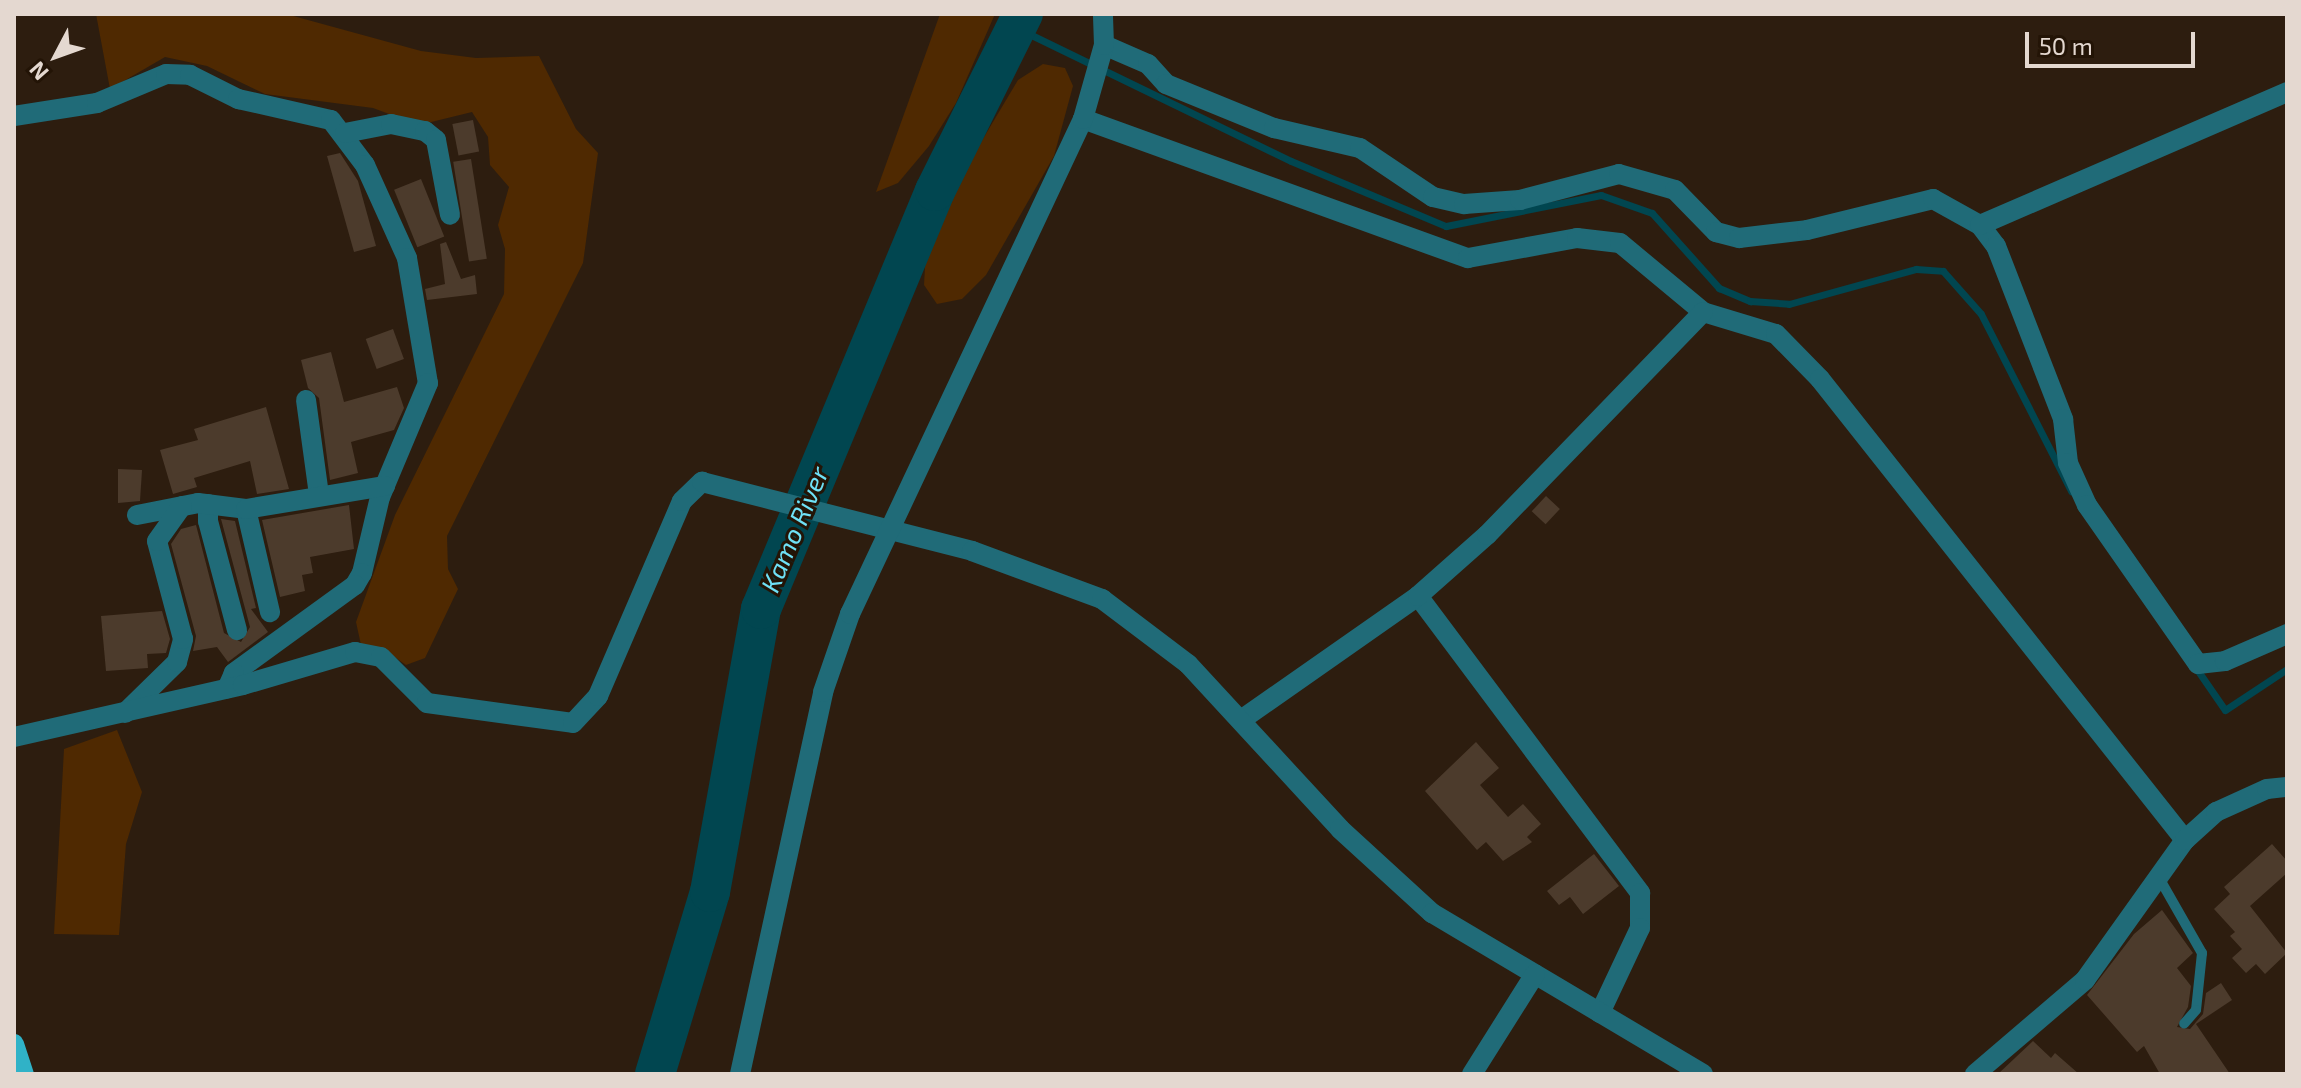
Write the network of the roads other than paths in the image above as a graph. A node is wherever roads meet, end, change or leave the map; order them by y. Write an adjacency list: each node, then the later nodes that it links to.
1 (1103, 14): 2 (street)
2 (1102, 52): 5 (street); 8 (street)
3 (2287, 92): 8 (street)
4 (14, 116): 6 (street)
5 (1083, 119): 9 (street); 17 (street)
6 (345, 133): 7 (street); 11 (street)
7 (450, 215)
8 (1980, 225): 21 (street)
9 (1703, 312): 18 (street); 27 (street)
10 (306, 400): 12 (street)
11 (385, 486): 12 (street); 22 (street)
12 (319, 495): 15 (street)
13 (208, 504): 14 (street); 15 (street); 20 (street)
14 (182, 506): 16 (street); 23 (street)
15 (246, 509): 19 (street)
16 (137, 515)
17 (888, 530): 22 (street); 24 (street); 35 (street)
18 (1418, 596): 24 (street); 30 (street)
19 (270, 612)
20 (237, 630)
21 (2287, 634)
22 (227, 689): 23 (street)
23 (125, 713): 25 (street)
24 (1241, 720): 29 (street)
25 (14, 737)
26 (2287, 787): 27 (street)
27 (2185, 840): 28 (street)
28 (2158, 876): 31 (lane); 33 (street)
29 (1535, 974): 30 (street); 36 (street)
30 (1600, 1013): 37 (street)
31 (2184, 1024)
32 (14, 1044): 34 (main road)
33 (1983, 1071)
34 (24, 1074)
35 (740, 1074)
36 (1472, 1074)
37 (1703, 1074)

